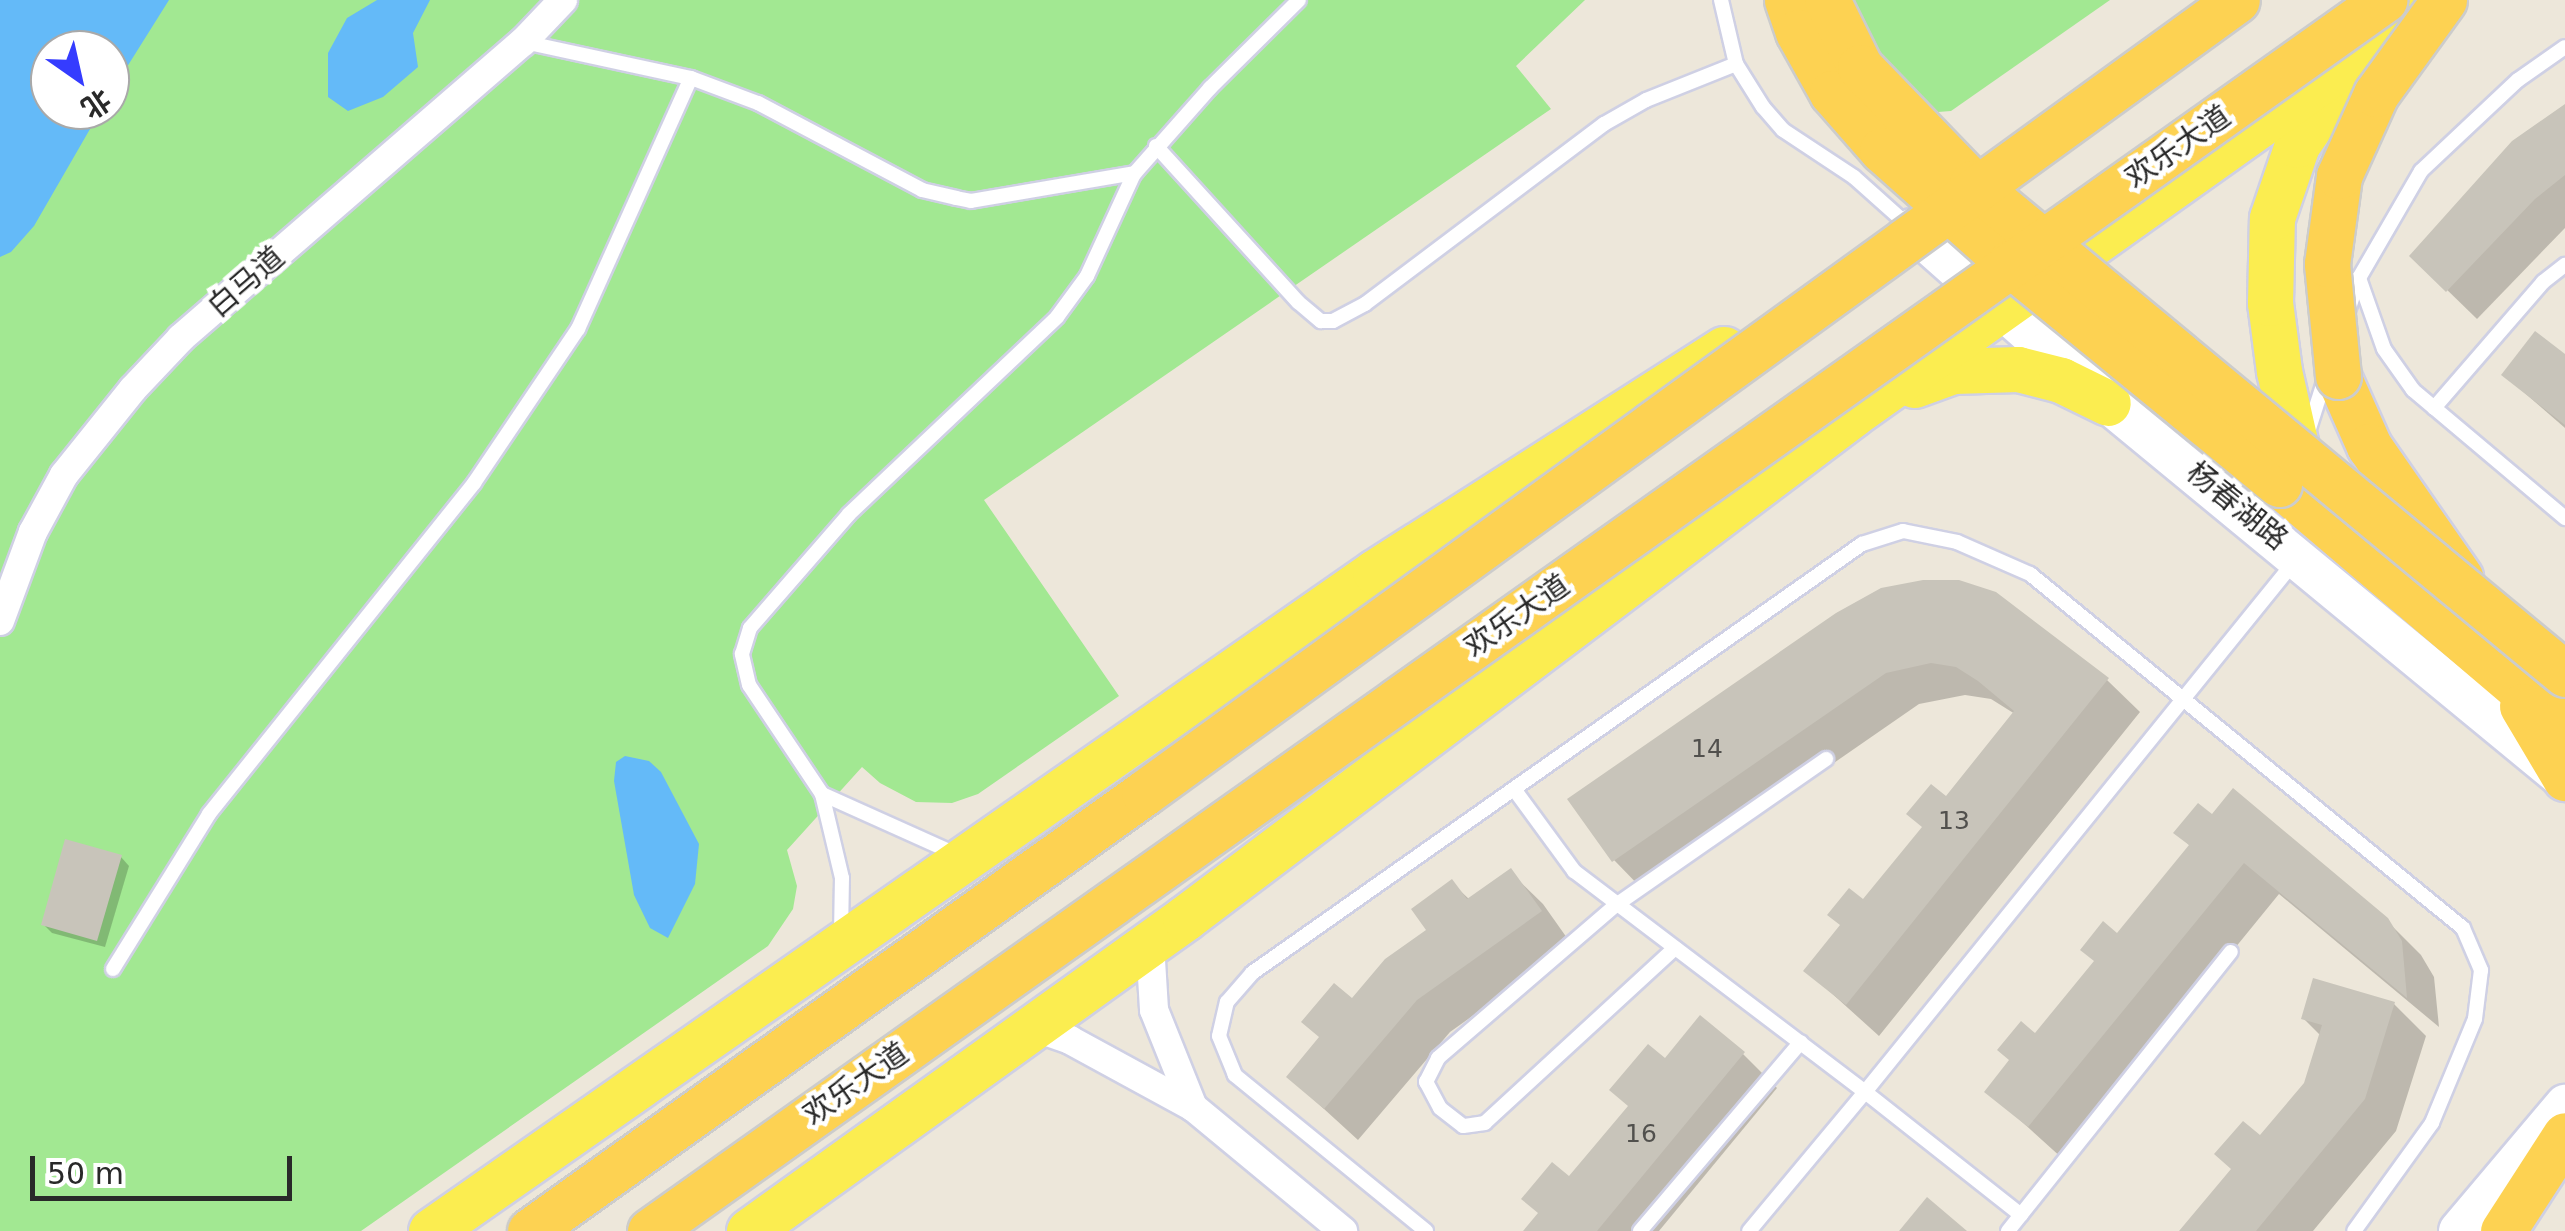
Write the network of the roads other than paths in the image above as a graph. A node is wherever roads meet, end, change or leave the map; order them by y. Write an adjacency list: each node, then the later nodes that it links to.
1 (563, 0): 11 (street, 白马道)
2 (1300, 0): 16 (lane)
3 (1721, 0): 14 (lane)
4 (1787, 0): 34 (highway, bridge)
5 (1828, 0): 31 (highway, bridge)
6 (2237, 0): 56 (highway, bridge)
7 (2245, 0): 19 (main road)
8 (2384, 0): 57 (highway, 欢乐大道, bridge)
9 (2435, 0): 13 (main road, 欢乐大道)
10 (2444, 0): 31 (highway, bridge)
11 (523, 42): 15 (lane); 32 (street, 白马道)
12 (2565, 47): 23 (lane)
13 (2365, 49): 21 (main road, 欢乐大道); 28 (main road)
14 (1736, 64): 16 (lane); 18 (lane)
15 (690, 78): 17 (lane); 47 (lane)
16 (1156, 146): 17 (lane)
17 (1135, 173): 40 (lane)
18 (1854, 178): 19 (lane); 20 (lane)
19 (1968, 187): 20 (main road); 21 (main road)
20 (1912, 228): 24 (main road, 杨春湖路); 41 (main road)
21 (2060, 266): 24 (main road, 欢乐大道); 33 (main road)
22 (2565, 266): 26 (lane)
23 (2359, 278): 26 (lane); 28 (lane)
24 (2001, 308): 25 (main road, 杨春湖路); 27 (main road, 欢乐大道)
25 (2108, 403): 27 (main road); 30 (main road, 杨春湖路)
26 (2434, 408): 29 (lane)
27 (1854, 414): 44 (main road, 欢乐大道)
28 (2299, 459)
29 (2565, 518)
30 (2299, 556): 35 (lane); 38 (main road, 杨春湖路)
31 (2476, 598): 33 (highway, bridge)
32 (0, 620)
33 (2565, 673)
34 (2502, 674): 36 (highway); 38 (highway)
35 (2184, 698): 39 (lane); 50 (lane); 64 (lane)
36 (2565, 727)
37 (1826, 759): 42 (lane)
38 (2565, 779)
39 (1514, 789): 42 (lane); 60 (lane)
40 (822, 794): 41 (lane); 43 (lane)
41 (964, 857): 43 (main road)
42 (1616, 905): 45 (lane); 45 (lane)
43 (840, 944): 55 (main road)
44 (1150, 944): 48 (main road, 欢乐大道); 52 (street)
45 (1676, 948): 49 (lane)
46 (2232, 952): 54 (lane)
47 (113, 969)
48 (1036, 1028): 52 (street); 58 (main road, 欢乐大道)
49 (1801, 1042): 50 (lane); 61 (lane)
50 (1865, 1092): 54 (lane); 62 (lane)
51 (2565, 1105): 65 (main road)
52 (1193, 1107): 59 (street)
53 (2565, 1135): 66 (highway)
54 (2021, 1215): 63 (lane)
55 (431, 1231)
56 (530, 1231)
57 (650, 1231)
58 (749, 1231)
59 (1342, 1231)
60 (1426, 1231)
61 (1640, 1231)
62 (1750, 1231)
63 (2008, 1231)
64 (2354, 1231)
65 (2459, 1231)
66 (2503, 1231)

